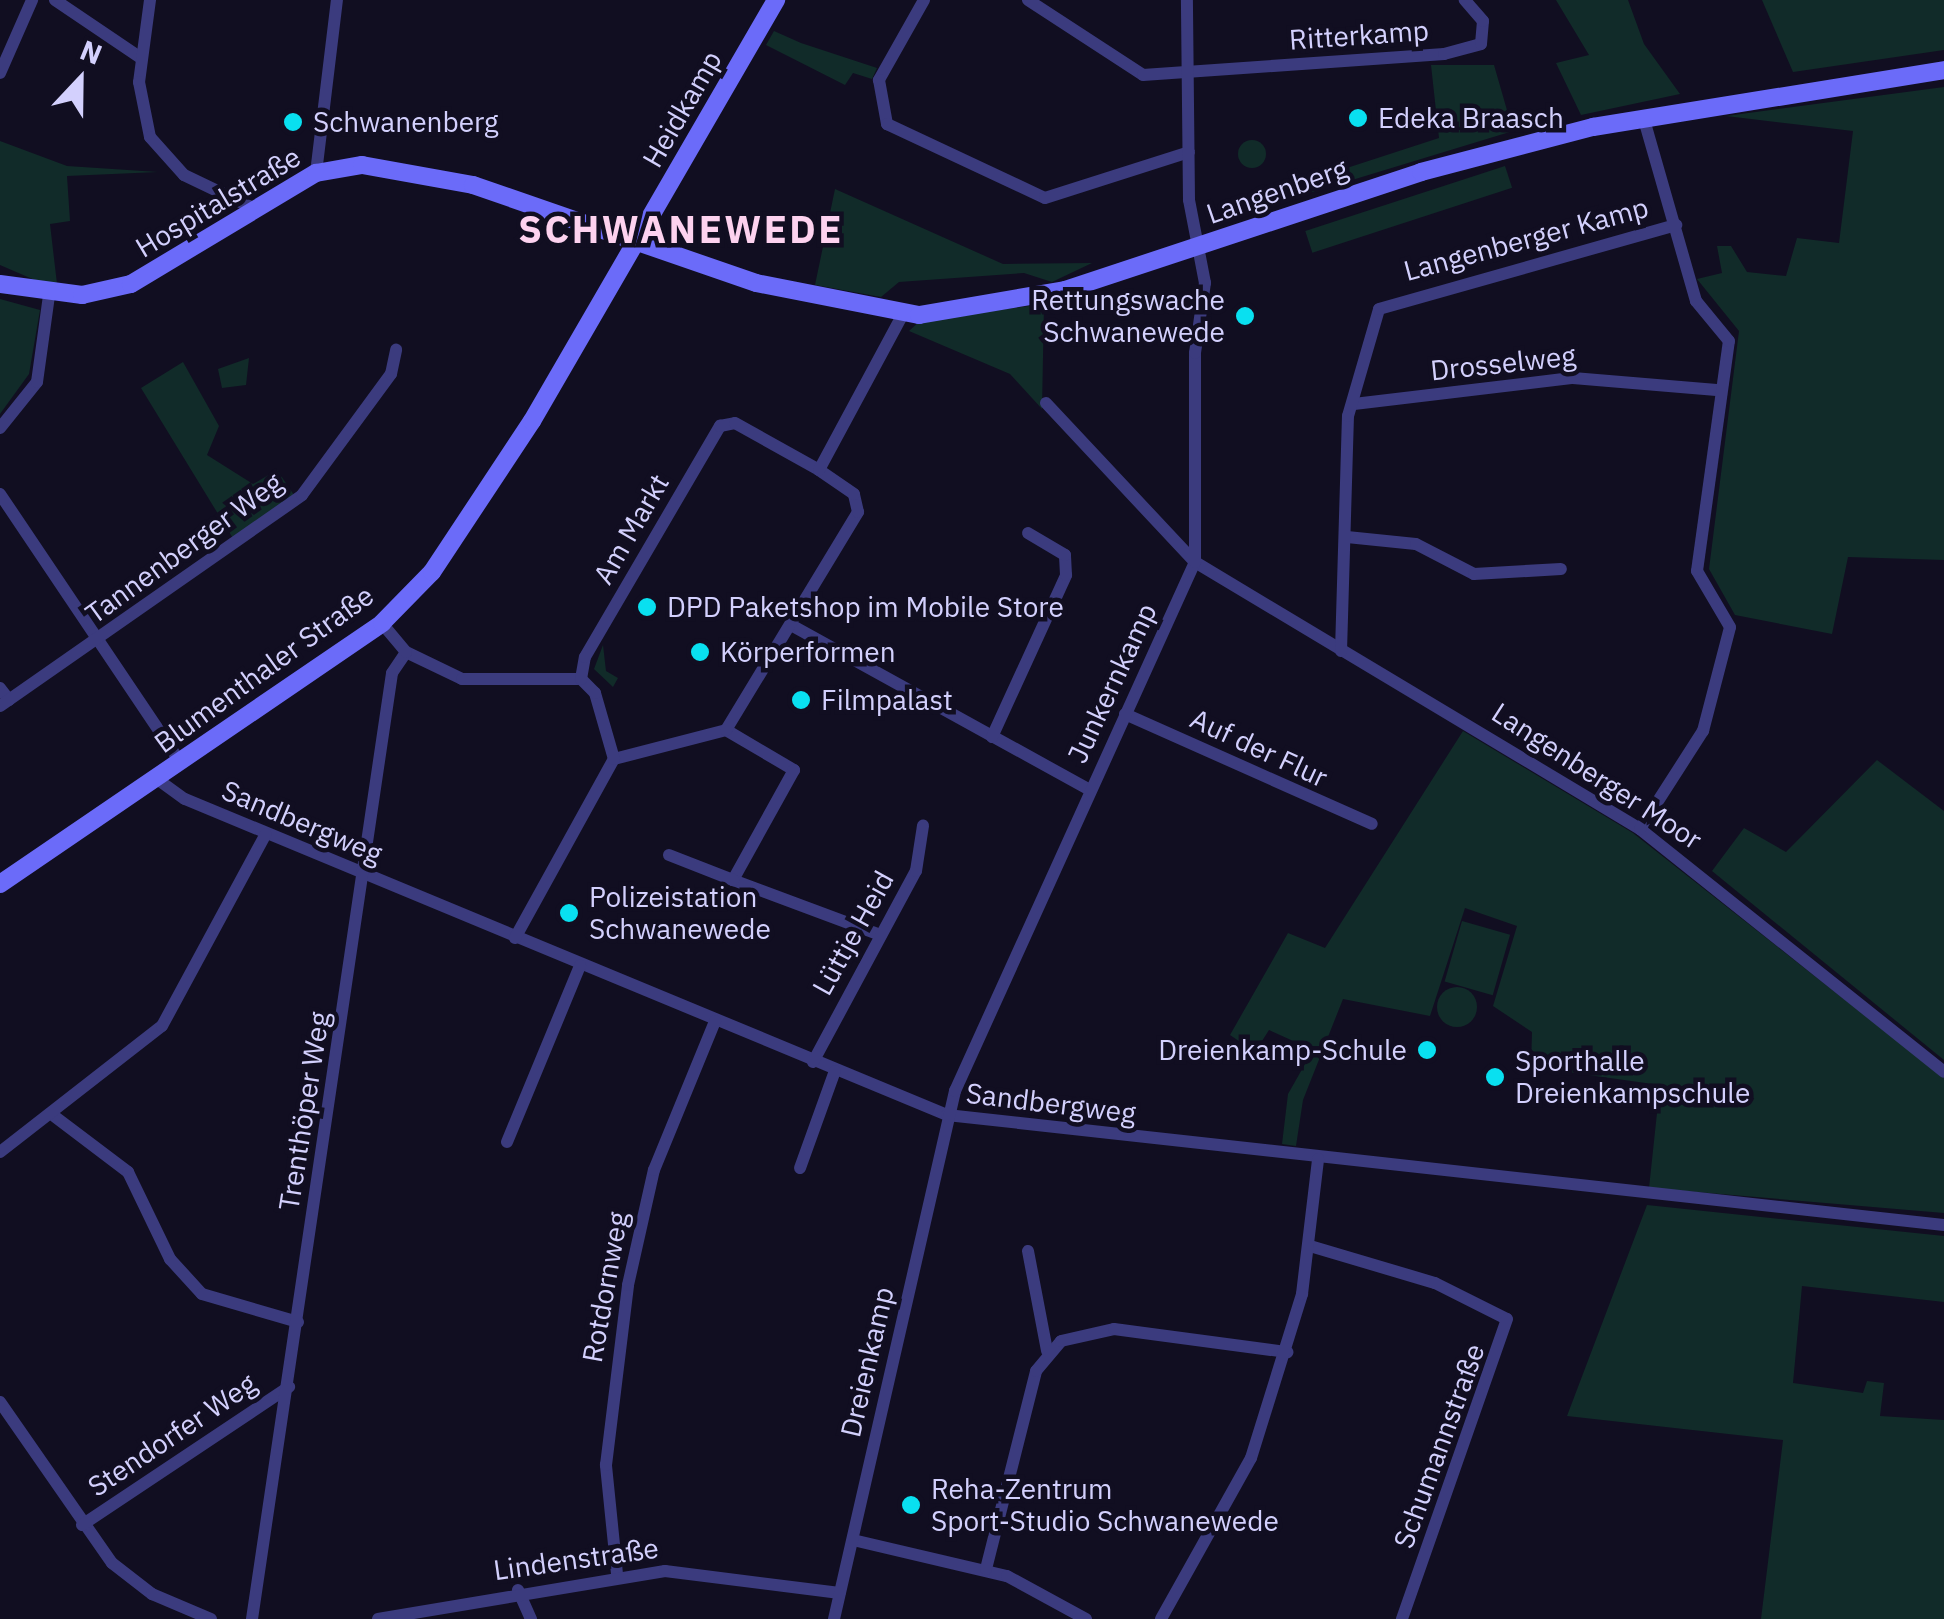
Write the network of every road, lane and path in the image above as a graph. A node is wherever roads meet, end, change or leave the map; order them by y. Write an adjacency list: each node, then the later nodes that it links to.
1 (32, 0): 12 (street)
2 (55, 0): 10 (street)
3 (150, 0): 10 (street)
4 (338, 0): 16 (street)
5 (776, 0): 19 (main road, Heidkamp)
6 (924, 0): 15 (street)
7 (1028, 0): 13 (street)
8 (1187, 0): 13 (street, Junkernkamp)
9 (1465, 0): 13 (street, Ritterkamp)
10 (141, 58): 17 (street)
11 (1944, 70): 14 (main road, Langenberg)
12 (0, 73)
13 (1189, 74): 15 (street, Junkernkamp)
14 (1644, 116): 18 (street); 20 (main road, Langenberg)
15 (1189, 152): 20 (street, Junkernkamp)
16 (316, 173): 17 (main road, Hospitalstraße); 19 (main road, Hospitalstraße)
17 (258, 210): 22 (main road, Hospitalstraße)
18 (1676, 225): 25 (street); 27 (street, Langenberger Kamp)
19 (634, 244): 23 (main road, Langenberg); 35 (main road, Blumenthaler Straße)
20 (1200, 247): 23 (main road, Langenberg); 33 (street, Junkernkamp)
21 (0, 284): 22 (main road, Hospitalstraße)
22 (49, 295): 28 (street)
23 (903, 314): 29 (street)
24 (396, 350): 37 (street, Tannenberger Weg)
25 (1716, 390): 27 (street, Drosselweg); 51 (street)
26 (1046, 402): 33 (street, Langenberger Moor)
27 (1354, 404): 32 (street, Langenberger Kamp)
28 (0, 428)
29 (819, 470): 36 (street, Am Markt); 40 (street, Am Markt)
30 (0, 494): 37 (street)
31 (1028, 532): 44 (street)
32 (1347, 537): 34 (street); 38 (street, Langenberger Kamp)
33 (1194, 562): 38 (street, Langenberger Moor); 42 (street, Junkernkamp)
34 (1561, 569)
35 (382, 622): 39 (street); 46 (main road, Blumenthaler Straße)
36 (791, 625): 43 (street, Am Markt); 44 (street)
37 (98, 641): 41 (street, Tannenberger Weg); 46 (street)
38 (1341, 651): 51 (street, Langenberger Moor)
39 (406, 652): 40 (street); 54 (street, Trenthöper Weg)
40 (580, 679): 45 (street)
41 (3, 698)
42 (1125, 714): 48 (street, Junkernkamp); 49 (street, Auf der Flur)
43 (726, 730): 45 (street); 55 (street)
44 (992, 737): 48 (street)
45 (614, 759): 58 (street)
46 (181, 763): 47 (main road, Blumenthaler Straße)
47 (157, 779): 52 (street, Sandbergweg); 56 (main road, Blumenthaler Straße)
48 (1090, 790): 64 (street, Junkernkamp)
49 (1372, 824)
50 (923, 826): 57 (street, Lüttje Heid)
51 (1640, 829): 63 (street, Langenberger Moor)
52 (266, 834): 54 (street, Sandbergweg); 65 (street)
53 (668, 854): 55 (street)
54 (364, 875): 58 (street, Sandbergweg); 73 (street, Trenthöper Weg)
55 (733, 880): 57 (street)
56 (0, 884)
57 (880, 935): 61 (street, Lüttje Heid)
58 (515, 938): 59 (street, Sandbergweg)
59 (580, 966): 60 (street, Sandbergweg); 66 (street)
60 (715, 1020): 61 (street, Sandbergweg); 81 (street, Rotdornweg)
61 (813, 1062): 62 (street, Sandbergweg)
62 (835, 1071): 64 (street, Sandbergweg); 69 (street)
63 (1944, 1072)
64 (948, 1115): 68 (street, Sandbergweg); 79 (street, Dreienkamp)
65 (54, 1116): 67 (street); 73 (street)
66 (506, 1142)
67 (0, 1152)
68 (1318, 1159): 70 (street, Sandbergweg); 71 (street)
69 (800, 1168)
70 (1944, 1225)
71 (1310, 1246): 75 (street); 91 (street, Schumannstraße)
72 (1028, 1250): 74 (street)
73 (298, 1322): 76 (street, Trenthöper Weg)
74 (1047, 1351): 75 (street); 80 (street)
75 (1287, 1352): 90 (street)
76 (289, 1387): 78 (street, Stendorfer Weg); 86 (street, Trenthöper Weg)
77 (0, 1402): 78 (street)
78 (82, 1525): 85 (street)
79 (853, 1540): 80 (street); 83 (street, Dreienkamp)
80 (986, 1569): 84 (street)
81 (617, 1574): 82 (street, Lindenstraße); 83 (street, Lindenstraße)
82 (518, 1590): 87 (street, Lindenstraße); 88 (street)
83 (840, 1593): 89 (street, Dreienkamp)
84 (1080, 1617)
85 (211, 1619)
86 (252, 1619)
87 (378, 1619)
88 (531, 1619)
89 (834, 1619)
90 (1161, 1619)
91 (1402, 1619)

